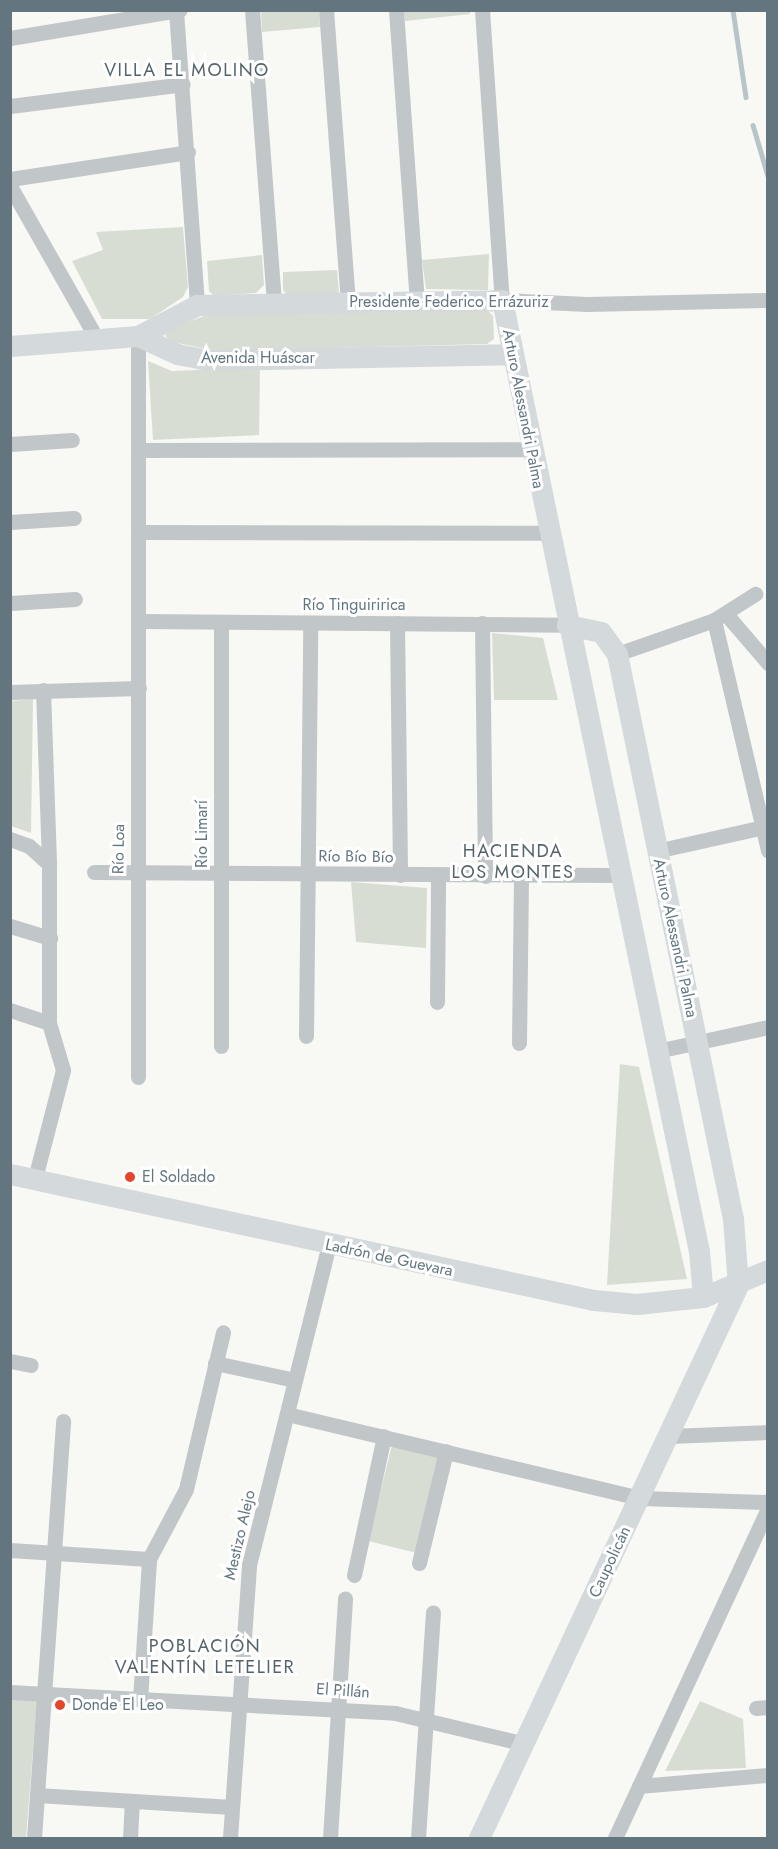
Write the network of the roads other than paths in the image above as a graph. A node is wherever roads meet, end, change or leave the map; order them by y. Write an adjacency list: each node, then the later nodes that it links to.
1 (180, 10): 6 (street)
2 (252, 10): 17 (street)
3 (326, 10): 16 (street)
4 (396, 10): 13 (street)
5 (482, 10): 14 (street, Arturo Alessandri Palma)
6 (176, 11): 7 (street); 8 (street)
7 (10, 38)
8 (183, 84): 9 (street); 10 (street)
9 (10, 106)
10 (188, 152): 11 (street); 18 (street)
11 (10, 179)
12 (10, 186): 20 (street)
13 (417, 300): 14 (street, Presidente Federico Errázuriz); 16 (street, Presidente Federico Errázuriz)
14 (502, 300): 15 (street, Presidente Federico Errázuriz); 22 (street, Arturo Alessandri Palma)
15 (768, 300)
16 (348, 302): 17 (street, Presidente Federico Errázuriz)
17 (274, 303): 18 (street, Presidente Federico Errázuriz)
18 (197, 305): 19 (street, Presidente Federico Errázuriz)
19 (138, 336): 20 (street, Avenida Huáscar); 22 (street, Avenida Huáscar); 26 (street, Río Loa)
20 (97, 339): 21 (street, Avenida Huáscar)
21 (10, 346)
22 (512, 354): 25 (street, Arturo Alessandri Palma)
23 (72, 440): 24 (street)
24 (10, 444)
25 (530, 449): 26 (street); 30 (street, Arturo Alessandri Palma)
26 (141, 450): 29 (street, Río Loa)
27 (74, 518): 28 (street)
28 (10, 522)
29 (141, 532): 30 (street); 35 (street, Río Loa)
30 (549, 533): 40 (street, Arturo Alessandri Palma)
31 (755, 594): 34 (street)
32 (75, 599): 33 (street)
33 (10, 603)
34 (720, 617): 41 (street); 42 (street); 46 (street)
35 (140, 621): 36 (street, Río Tinguiririca); 43 (street, Río Loa)
36 (221, 622): 37 (street, Río Tinguiririca); 53 (street, Río Limarí)
37 (310, 623): 38 (street, Río Tinguiririca); 54 (street)
38 (397, 623): 39 (street, Río Tinguiririca); 55 (street)
39 (482, 623): 40 (street, Río Tinguiririca); 58 (street)
40 (567, 625): 41 (street, Arturo Alessandri Palma); 57 (street, Arturo Alessandri Palma)
41 (617, 654): 48 (street, Arturo Alessandri Palma)
42 (768, 663)
43 (139, 688): 44 (street); 52 (street, Río Loa)
44 (43, 690): 45 (street); 50 (street)
45 (10, 692)
46 (765, 827): 48 (street); 49 (street)
47 (10, 839): 50 (street)
48 (656, 851): 67 (street, Arturo Alessandri Palma)
49 (768, 852)
50 (49, 864): 61 (street)
51 (94, 872): 52 (street, Río Bío Bío)
52 (137, 873): 53 (street, Río Bío Bío); 71 (street, Río Loa)
53 (220, 873): 54 (street, Río Bío Bío); 69 (street, Río Limarí)
54 (306, 874): 55 (street, Río Bío Bío); 66 (street)
55 (400, 875): 56 (street, Río Bío Bío)
56 (438, 875): 58 (street, Río Bío Bío); 62 (street)
57 (618, 875): 59 (street, Río Bío Bío); 70 (street, Arturo Alessandri Palma)
58 (485, 876): 59 (street, Río Bío Bío)
59 (521, 876): 68 (street)
60 (10, 926): 61 (street)
61 (50, 938): 64 (street)
62 (437, 1002)
63 (10, 1010): 64 (street)
64 (49, 1023): 73 (street)
65 (768, 1027): 67 (street)
66 (306, 1036)
67 (697, 1042): 70 (street); 76 (street, Arturo Alessandri Palma)
68 (519, 1043)
69 (221, 1046)
70 (657, 1051): 77 (street, Arturo Alessandri Palma)
71 (138, 1077)
72 (10, 1174): 73 (street, Ladrón de Guevara)
73 (35, 1178): 74 (street, Ladrón de Guevara)
74 (329, 1245): 77 (street, Ladrón de Guevara); 83 (street, Mestizo Alejo)
75 (768, 1270): 76 (street, Ladrón de Guevara)
76 (738, 1285): 77 (street, Ladrón de Guevara); 79 (street, Caupolicán)
77 (693, 1298): 79 (street)
78 (223, 1332): 81 (street)
79 (715, 1342): 88 (street, Caupolicán)
80 (10, 1361): 82 (street)
81 (215, 1363): 83 (street); 95 (street)
82 (31, 1365)
83 (295, 1380): 84 (street, Mestizo Alejo)
84 (287, 1414): 87 (street); 103 (street, Mestizo Alejo)
85 (63, 1421): 94 (street)
86 (768, 1432): 88 (street)
87 (384, 1436): 89 (street); 97 (street)
88 (670, 1436): 90 (street, Caupolicán)
89 (446, 1450): 90 (street); 96 (street)
90 (640, 1498): 91 (street); 106 (street, Caupolicán)
91 (768, 1502)
92 (768, 1508): 108 (street)
93 (10, 1550): 94 (street)
94 (54, 1552): 95 (street); 101 (street)
95 (149, 1559): 102 (street)
96 (419, 1563)
97 (354, 1575)
98 (345, 1598): 104 (street)
99 (432, 1612): 105 (street)
100 (10, 1692): 101 (street, El Pillán)
101 (45, 1693): 102 (street, El Pillán); 109 (street)
102 (140, 1700): 103 (street, El Pillán)
103 (238, 1704): 104 (street, El Pillán); 111 (street, Mestizo Alejo)
104 (338, 1708): 105 (street, El Pillán); 115 (street)
105 (426, 1718): 106 (street, El Pillán); 116 (street)
106 (525, 1744): 117 (street, Caupolicán)
107 (768, 1774): 108 (street)
108 (639, 1786): 118 (street)
109 (37, 1795): 110 (street); 112 (street)
110 (132, 1801): 111 (street); 113 (street)
111 (232, 1807): 114 (street, Mestizo Alejo)
112 (34, 1839)
113 (130, 1839)
114 (230, 1839)
115 (330, 1839)
116 (418, 1839)
117 (479, 1839)
118 (615, 1839)

